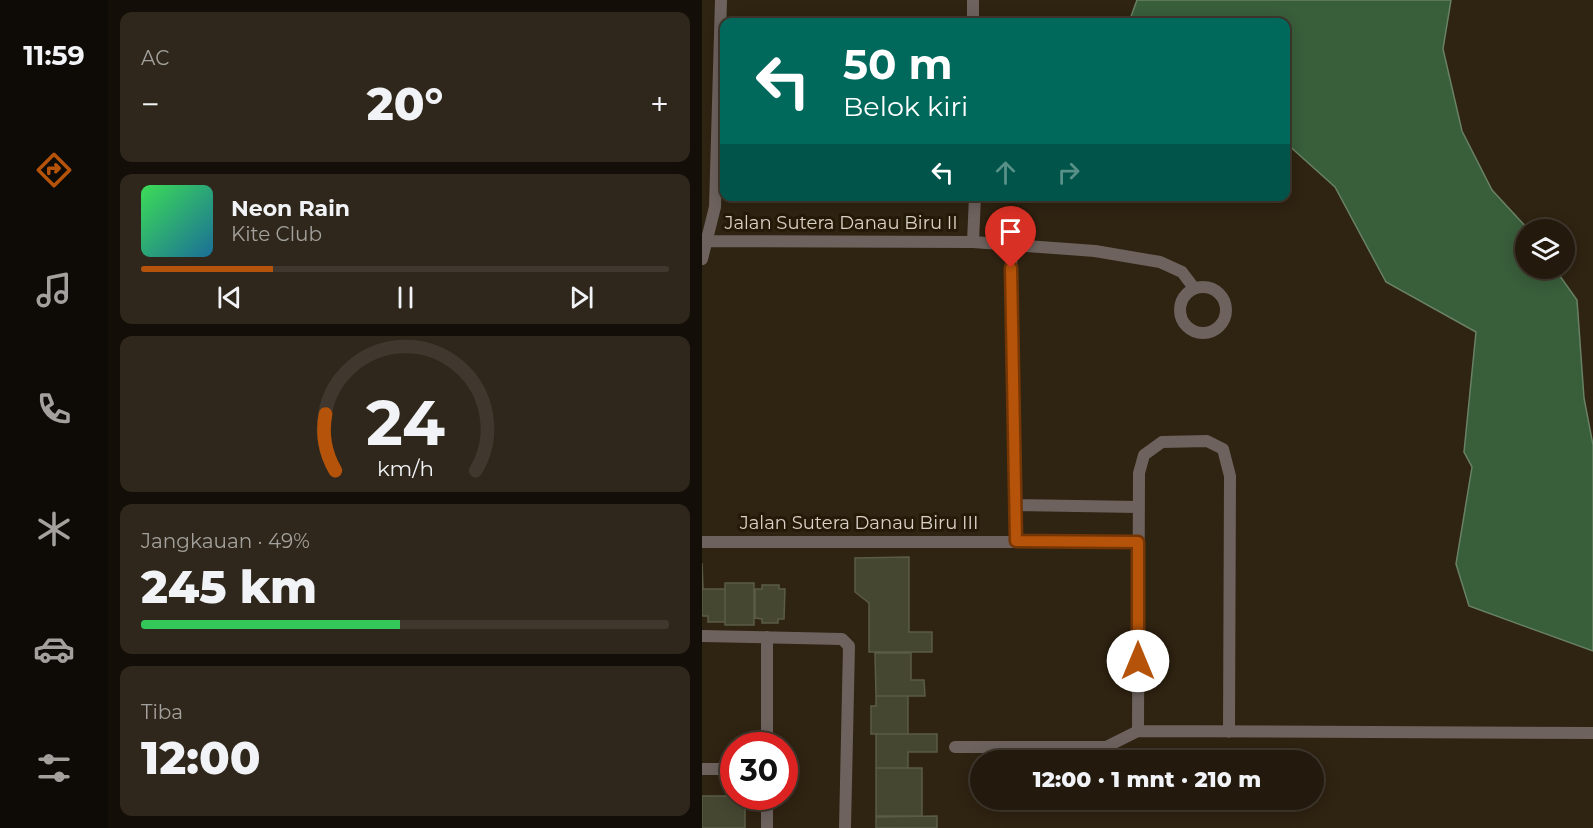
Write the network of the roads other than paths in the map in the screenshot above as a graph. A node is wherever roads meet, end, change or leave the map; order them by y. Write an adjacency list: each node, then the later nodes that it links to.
1 (721, 0): 3 (street)
2 (973, 0): 4 (street)
3 (720, 18)
4 (974, 18)
5 (720, 34): 7 (street)
6 (975, 201): 8 (street)
7 (707, 241): 8 (street, Jalan Sutera Danau Biru II); 10 (street)
8 (973, 242): 9 (street, Jalan Sutera Danau Biru II)
9 (1011, 244): 11 (street, Jalan Sutera Danau Biru II); 12 (street)
10 (702, 259)
11 (1194, 288)
12 (1015, 505): 13 (street); 14 (street)
13 (1138, 507): 16 (street); 21 (street)
14 (1016, 541): 15 (street, Jalan Sutera Danau Biru III); 16 (street, Jalan Sutera Danau Biru III)
15 (702, 542)
16 (1138, 542): 19 (street)
17 (702, 636): 18 (street)
18 (767, 637): 20 (street); 28 (street)
19 (1138, 731): 21 (street); 23 (street)
20 (767, 732)
21 (1230, 732): 22 (street)
22 (1593, 733)
23 (955, 747)
24 (702, 769): 25 (street)
25 (720, 769)
26 (767, 810): 27 (street)
27 (766, 828)
28 (845, 828)

